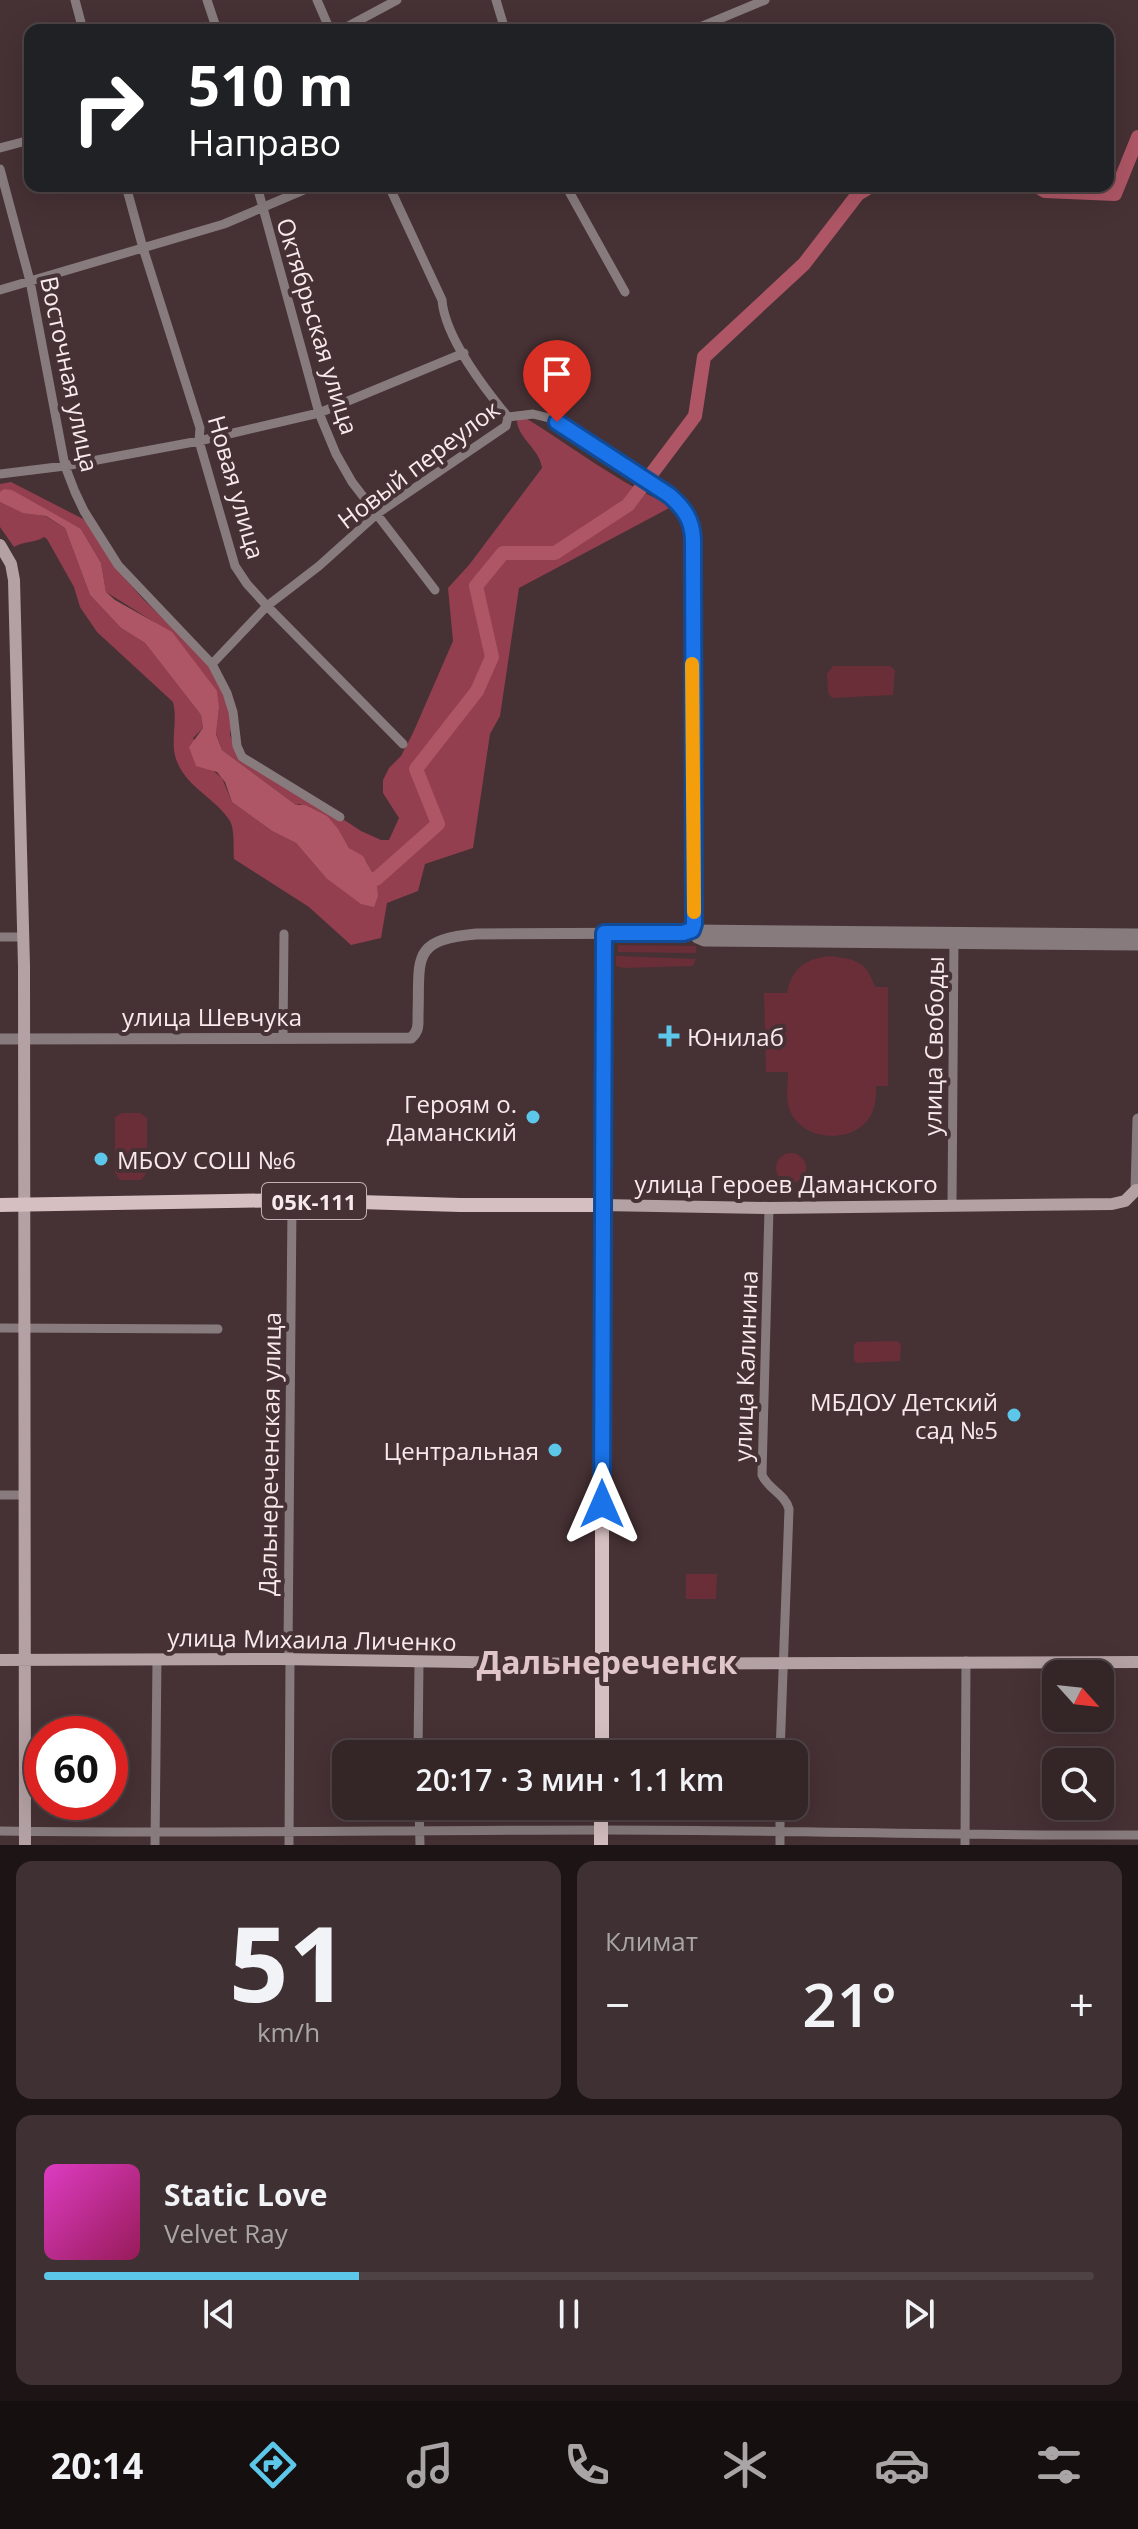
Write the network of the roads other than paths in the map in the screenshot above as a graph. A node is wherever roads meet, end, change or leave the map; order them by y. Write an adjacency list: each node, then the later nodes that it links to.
1 (75, 0): 7 (street)
2 (207, 0): 8 (street)
3 (317, 0): 9 (street)
4 (397, 0): 10 (street)
5 (496, 0): 11 (street)
6 (765, 0): 12 (street)
7 (81, 24)
8 (215, 24)
9 (327, 24)
10 (352, 24)
11 (503, 24)
12 (707, 24)
13 (24, 142): 14 (street)
14 (0, 148)
15 (0, 169): 23 (street, Восточная улица)
16 (128, 192): 22 (street, Новая улица)
17 (258, 192): 21 (street, Октябрьская улица)
18 (300, 192): 21 (street)
19 (392, 192): 26 (street)
20 (569, 192): 25 (street)
21 (262, 209): 22 (street); 27 (street, Октябрьская улица)
22 (143, 248): 23 (street); 29 (street, Новая улица)
23 (30, 281): 24 (street); 30 (street, Восточная улица)
24 (0, 290)
25 (625, 292)
26 (464, 353): 27 (street); 28 (street)
27 (319, 413): 29 (street); 32 (street, Октябрьская улица)
28 (508, 417): 32 (street, Новый переулок); 39 (street, Новый переулок)
29 (199, 441): 30 (street); 35 (street, Новая улица)
30 (65, 466): 31 (street); 36 (street, Восточная улица)
31 (0, 474)
32 (378, 513): 34 (street, Октябрьская улица); 35 (street, Новый переулок)
33 (0, 545): 44 (main road)
34 (435, 590)
35 (267, 606): 36 (street, Новый переулок); 37 (street, Новая улица)
36 (212, 664): 38 (street, Восточная улица)
37 (403, 744)
38 (340, 817)
39 (692, 930): 40 (street); 45 (street)
40 (604, 933): 47 (street, улица Шевчука); 54 (street)
41 (284, 934): 47 (street)
42 (1138, 934): 45 (street)
43 (0, 937): 44 (street)
44 (22, 937): 49 (main road)
45 (954, 940): 46 (street); 56 (street, улица Свободы)
46 (1138, 945)
47 (283, 1037): 49 (street, улица Шевчука)
48 (0, 1039): 49 (street, улица Шевчука)
49 (23, 1039): 52 (main road)
50 (1138, 1119): 51 (street, 05К-111)
51 (1136, 1190): 56 (main road, улица Героев Даманского / 05К-111)
52 (26, 1204): 53 (main road, улица Героев Даманского / 05К-111); 54 (main road, улица Героев Даманского / 05К-111); 59 (main road)
53 (0, 1205)
54 (602, 1205): 57 (main road, улица Героев Даманского / 05К-111); 71 (main road)
55 (292, 1206): 66 (street, Дальнереченская улица)
56 (952, 1206): 57 (main road, улица Героев Даманского / 05К-111)
57 (769, 1208): 69 (street, улица Калинина)
58 (0, 1328): 59 (street)
59 (24, 1328): 60 (street); 62 (main road)
60 (218, 1329)
61 (0, 1495): 62 (street)
62 (23, 1495): 63 (main road)
63 (23, 1659): 64 (main road, улица Михаила Личенко); 65 (main road, улица Михаила Личенко); 83 (main road)
64 (157, 1659): 66 (main road, улица Михаила Личенко); 80 (street)
65 (0, 1660)
66 (290, 1660): 68 (main road, улица Михаила Личенко); 77 (street, Дальнереченская улица)
67 (966, 1661): 69 (main road, улица Михаила Личенко); 70 (main road, улица Михаила Личенко); 85 (street)
68 (419, 1662): 71 (main road, улица Михаила Личенко); 72 (street)
69 (782, 1662): 71 (main road, улица Михаила Личенко); 74 (street, улица Калинина)
70 (1138, 1662)
71 (603, 1663): 73 (main road)
72 (418, 1740)
73 (602, 1740)
74 (780, 1740)
75 (420, 1820): 81 (street)
76 (780, 1820): 79 (street)
77 (289, 1830): 80 (street); 81 (street); 87 (street, Дальнереченская улица)
78 (0, 1831): 83 (street)
79 (780, 1832): 84 (street); 85 (street); 89 (street)
80 (156, 1833): 83 (street); 86 (street)
81 (420, 1833): 84 (street); 88 (street)
82 (1138, 1835): 85 (street)
83 (25, 1838)
84 (601, 1838)
85 (965, 1840)
86 (155, 1845)
87 (289, 1845)
88 (420, 1845)
89 (780, 1845)

